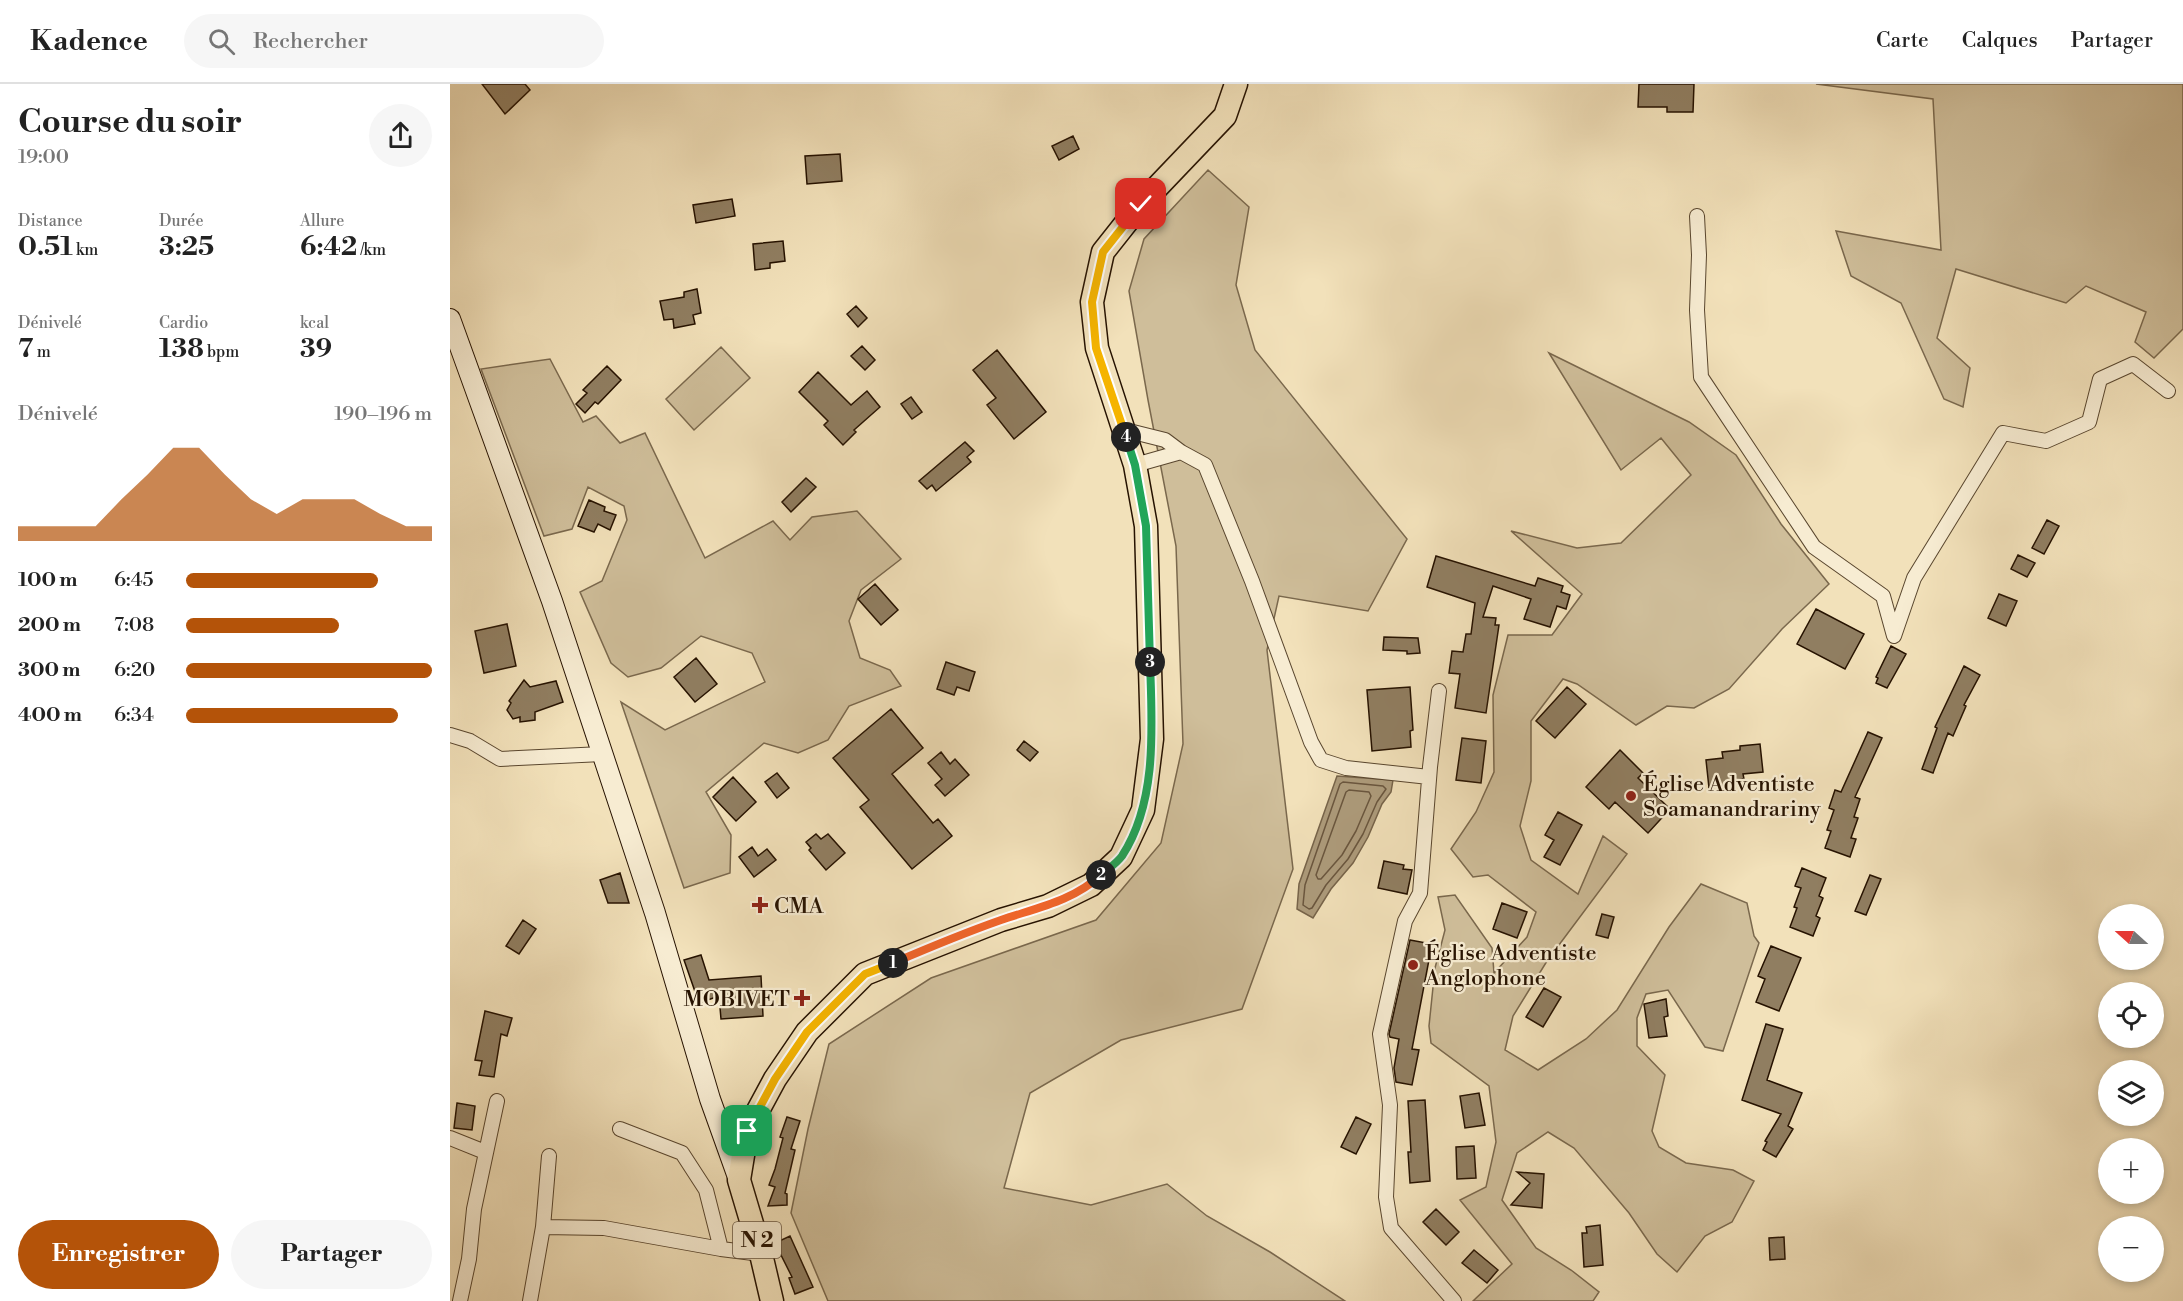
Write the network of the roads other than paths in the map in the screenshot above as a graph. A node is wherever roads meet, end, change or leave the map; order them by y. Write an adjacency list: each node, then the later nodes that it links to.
1 (1236, 84): 5 (main road, N 2)
2 (1697, 216): 4 (street)
3 (450, 319): 10 (street)
4 (2168, 391)
5 (1125, 430): 6 (street); 7 (main road, N 2)
6 (1181, 452): 7 (street); 11 (street)
7 (1135, 465): 17 (main road, N 2)
8 (1439, 691): 11 (street)
9 (450, 735): 10 (street)
10 (602, 754): 17 (street)
11 (1429, 777): 24 (street)
12 (497, 1101): 15 (street)
13 (620, 1129): 19 (street)
14 (450, 1138): 15 (street)
15 (485, 1152): 21 (street)
16 (549, 1156): 18 (street)
17 (739, 1180): 20 (main road, N 2)
18 (543, 1227): 19 (street); 22 (street)
19 (721, 1249): 20 (street)
20 (761, 1254): 23 (main road, N 2)
21 (460, 1301)
22 (530, 1301)
23 (772, 1301)
24 (1454, 1301)

